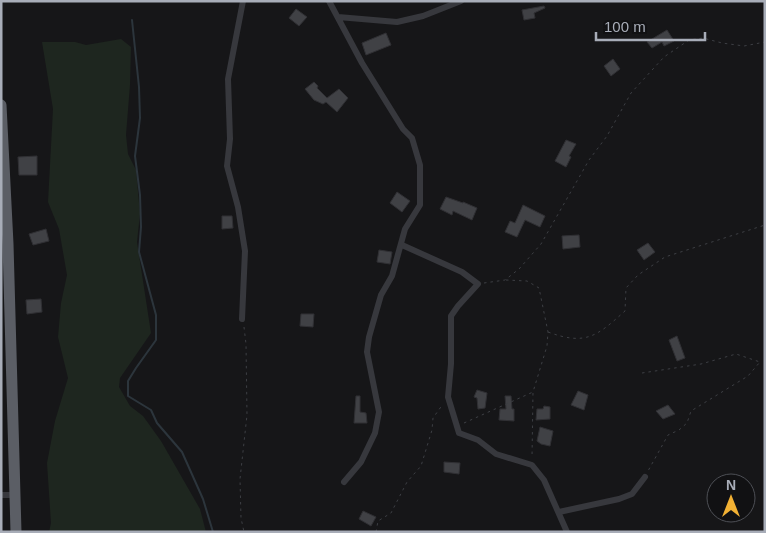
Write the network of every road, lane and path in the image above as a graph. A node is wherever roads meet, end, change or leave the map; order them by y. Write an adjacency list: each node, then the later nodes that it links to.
1 (243, 1): 13 (street)
2 (329, 1): 4 (street)
3 (461, 1): 4 (street)
4 (338, 17): 10 (street)
5 (765, 42): 11 (path)
6 (1, 105): 7 (highway)
7 (2, 142): 9 (highway)
8 (765, 225): 14 (path)
9 (5, 243): 15 (highway)
10 (402, 245): 12 (street); 22 (street)
11 (505, 280): 12 (path); 14 (path)
12 (478, 284): 18 (street)
13 (242, 319): 27 (path)
14 (548, 332): 17 (path)
15 (6, 344): 24 (highway)
16 (642, 373): 21 (path)
17 (533, 392): 19 (path); 20 (path)
18 (448, 397): 19 (street); 28 (path)
19 (456, 426): 20 (street)
20 (532, 465): 25 (street)
21 (645, 477): 25 (street)
22 (344, 482)
23 (1, 495): 24 (street)
24 (15, 495): 26 (highway)
25 (559, 512): 29 (street)
26 (16, 532)
27 (244, 532)
28 (376, 532)
29 (567, 532)

